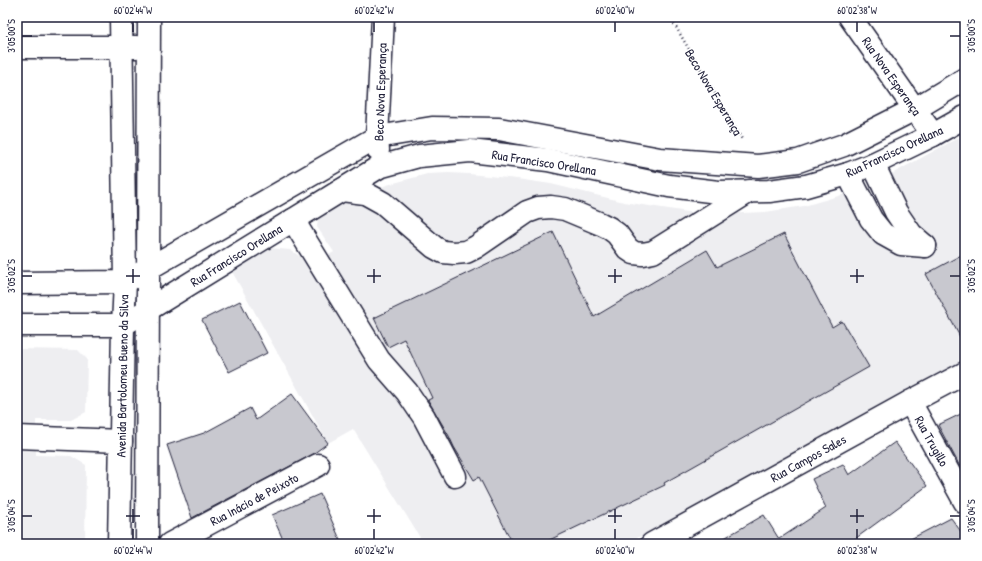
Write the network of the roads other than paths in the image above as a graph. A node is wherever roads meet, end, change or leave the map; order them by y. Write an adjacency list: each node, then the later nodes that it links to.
1 (121, 17): 7 (street, Avenida Bartolomeu Bueno da Silva)
2 (149, 17): 6 (street, Avenida Bartolomeu Bueno da Silva)
3 (383, 17): 12 (street, Beco Nova Esperança)
4 (850, 17): 9 (street, Rua Nova Esperança)
5 (17, 47): 7 (street)
6 (149, 47): 7 (street); 21 (street, Avenida Bartolomeu Bueno da Silva)
7 (122, 48): 22 (street, Avenida Bartolomeu Bueno da Silva)
8 (965, 79): 9 (street, Rua Francisco Orellana)
9 (915, 109): 11 (street, Rua Nova Esperança); 13 (street, Rua Francisco Orellana)
10 (965, 117): 11 (street, Rua Francisco Orellana)
11 (933, 134): 14 (street, Rua Francisco Orellana)
12 (377, 137): 13 (street, Rua Francisco Orellana); 15 (street, Beco Nova Esperança); 21 (street, Rua Francisco Orellana)
13 (798, 161): 17 (street)
14 (873, 164): 16 (street, Rua Francisco Orellana); 16 (street)
15 (379, 167): 18 (street, Rua Francisco Orellana); 19 (street, Rua Francisco Orellana)
16 (848, 174): 17 (street, Rua Francisco Orellana)
17 (806, 186): 19 (street, Rua Francisco Orellana)
18 (342, 190): 19 (street); 20 (street, Rua Francisco Orellana)
19 (750, 191)
20 (293, 220): 24 (street, Rua Francisco Orellana); 32 (street)
21 (148, 268): 22 (street, Rua Francisco Orellana); 24 (street, Avenida Bartolomeu Bueno da Silva)
22 (125, 282): 23 (street); 26 (street, Avenida Bartolomeu Bueno da Silva)
23 (17, 283)
24 (148, 309): 26 (street, Rua Francisco Orellana); 35 (street, Avenida Bartolomeu Bueno da Silva)
25 (17, 325): 26 (street)
26 (123, 325): 30 (street, Avenida Bartolomeu Bueno da Silva)
27 (965, 373): 28 (street, Rua Campos Sales)
28 (910, 402): 33 (street, Rua Trugillo); 37 (street, Rua Campos Sales)
29 (17, 437): 30 (street)
30 (121, 441): 34 (street, Avenida Bartolomeu Bueno da Silva)
31 (318, 465): 36 (street, Rua Inácio de Peixoto)
32 (455, 476)
33 (965, 502)
34 (119, 544)
35 (147, 544)
36 (170, 544)
37 (652, 544)

